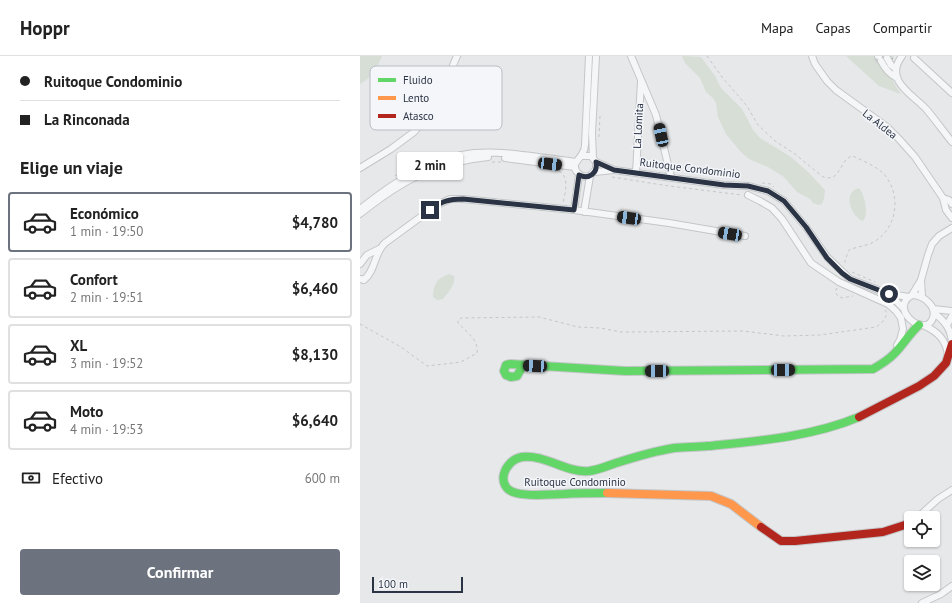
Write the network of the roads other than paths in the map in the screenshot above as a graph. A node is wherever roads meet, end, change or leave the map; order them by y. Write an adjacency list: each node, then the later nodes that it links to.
1 (457, 56): 10 (street)
2 (589, 56): 17 (street)
3 (596, 56): 18 (street)
4 (631, 56): 13 (street, La Lomita)
5 (812, 56): 27 (street, La Aldea)
6 (902, 56): 11 (street)
7 (879, 58): 12 (street)
8 (887, 58): 11 (street)
9 (914, 58): 14 (street)
10 (453, 66)
11 (896, 70): 12 (street)
12 (897, 78): 16 (street)
13 (641, 79): 22 (street, La Lomita); 25 (street, La Lomita)
14 (952, 93)
15 (416, 130): 20 (street)
16 (952, 142)
17 (581, 156): 18 (street, Ruitoque Condominio); 19 (street)
18 (595, 160): 21 (street, Ruitoque Condominio); 23 (street)
19 (575, 164): 24 (street); 29 (street); 32 (street)
20 (360, 168)
21 (614, 170): 22 (street, Ruitoque Condominio); 23 (street, Ruitoque Condominio)
22 (636, 173): 25 (street, Ruitoque Condominio)
23 (592, 174): 24 (street, Ruitoque Condominio); 31 (street)
24 (579, 175): 30 (street)
25 (670, 177): 40 (street, Ruitoque Condominio)
26 (748, 195): 53 (street)
27 (943, 198): 28 (street, La Aldea); 33 (street, La Aldea)
28 (952, 204)
29 (360, 209)
30 (574, 210): 31 (street); 36 (street)
31 (584, 212): 35 (street)
32 (360, 214)
33 (952, 218)
34 (952, 228): 39 (street)
35 (744, 236)
36 (379, 248): 37 (street); 38 (street)
37 (360, 264)
38 (362, 280)
39 (921, 280): 41 (street); 42 (street)
40 (889, 294): 41 (street, Ruitoque Condominio); 43 (street, Ruitoque Condominio)
41 (910, 296): 42 (street, Ruitoque Condominio); 43 (street)
42 (922, 297): 44 (street)
43 (903, 308): 46 (street, Ruitoque Condominio)
44 (934, 311): 45 (street); 48 (street); 49 (street)
45 (952, 311)
46 (906, 315): 49 (street, Ruitoque Condominio); 50 (street, Ruitoque Condominio)
47 (952, 316): 48 (street)
48 (947, 325): 51 (street, Ruitoque Condominio)
49 (922, 326): 50 (street); 52 (street, Ruitoque Condominio)
50 (903, 341): 54 (street)
51 (952, 343): 52 (street, Ruitoque Condominio)
52 (948, 357): 57 (street, Ruitoque Condominio)
53 (506, 365): 54 (street); 54 (street)
54 (521, 365)
55 (952, 490): 56 (street)
56 (925, 511)
57 (904, 526)
58 (952, 586): 59 (street)
59 (922, 603)

